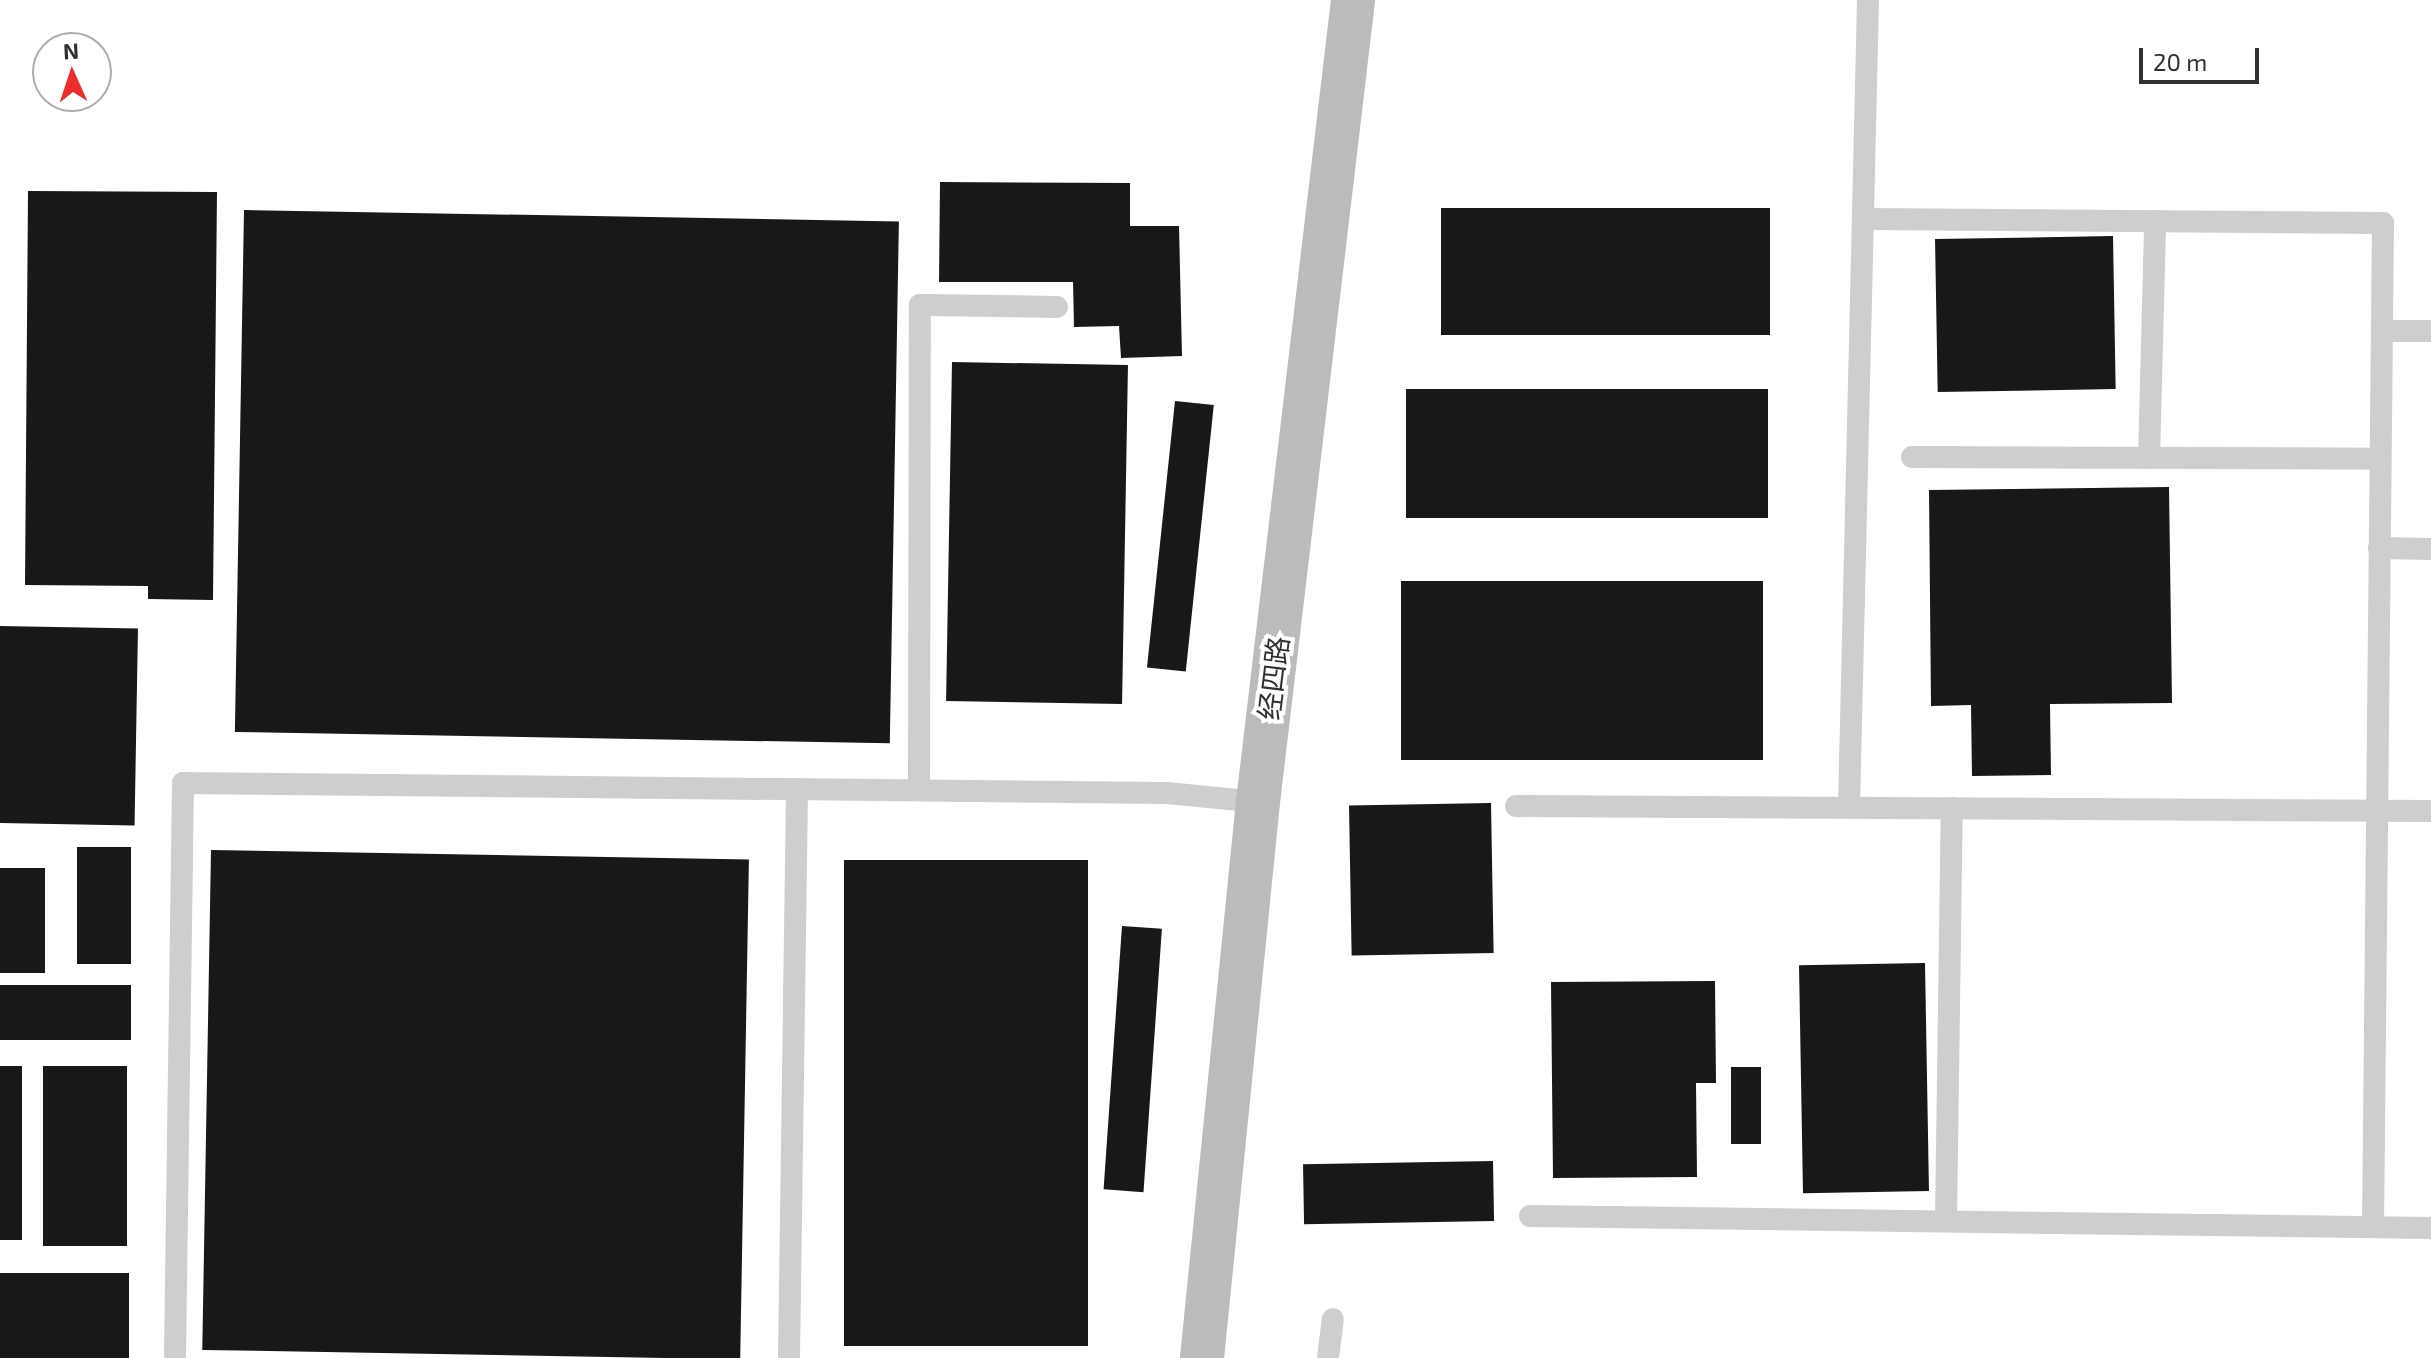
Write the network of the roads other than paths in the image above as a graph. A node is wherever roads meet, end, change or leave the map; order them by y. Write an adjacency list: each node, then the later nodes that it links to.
1 (1353, 0): 15 (street, 经四路)
2 (1868, 0): 3 (lane)
3 (1863, 219): 4 (lane); 17 (lane)
4 (2155, 221): 6 (lane); 9 (lane)
5 (1057, 307): 14 (lane)
6 (2382, 331): 7 (lane); 10 (lane)
7 (2431, 331)
8 (1912, 457): 9 (lane)
9 (2149, 458): 10 (lane)
10 (2380, 459): 11 (lane)
11 (2379, 548): 12 (lane); 19 (lane)
12 (2431, 549)
13 (797, 789): 14 (lane); 26 (lane); 27 (lane)
14 (919, 790): 15 (lane)
15 (1258, 802): 28 (street, 经四路)
16 (1516, 806): 17 (lane)
17 (1849, 807): 18 (lane)
18 (1952, 808): 19 (lane); 22 (lane)
19 (2375, 811): 20 (lane); 23 (lane)
20 (2431, 811)
21 (1530, 1216): 22 (lane)
22 (1946, 1221): 23 (lane)
23 (2373, 1227): 24 (lane)
24 (2431, 1228)
25 (1333, 1319): 29 (lane)
26 (175, 1355)
27 (789, 1358)
28 (1202, 1358)
29 (1328, 1358)

